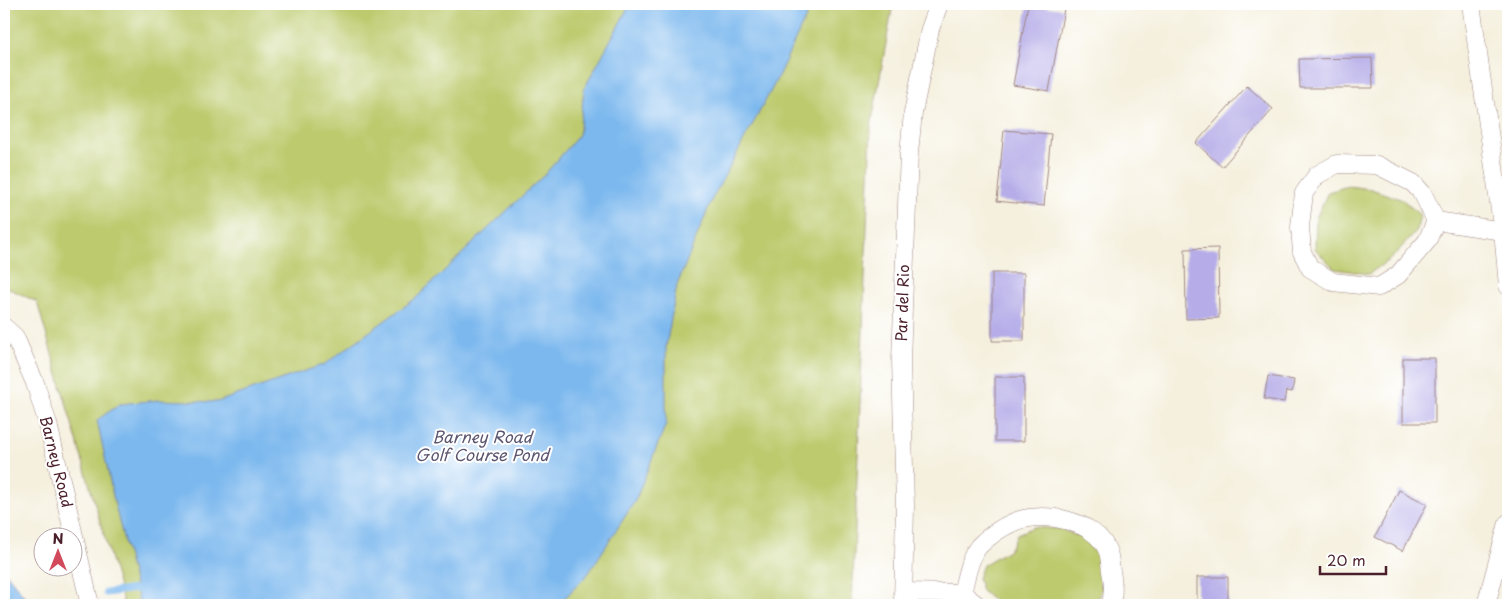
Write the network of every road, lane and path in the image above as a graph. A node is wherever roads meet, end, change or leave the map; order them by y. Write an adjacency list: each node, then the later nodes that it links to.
1 (938, 4): 9 (street, Par del Rio)
2 (1471, 4): 4 (street)
3 (1436, 222): 3 (street); 4 (street)
4 (1503, 231): 5 (street)
5 (1508, 286)
6 (4, 326): 10 (street, Barney Road)
7 (1508, 523): 13 (street)
8 (962, 593): 9 (street); 11 (street); 12 (street)
9 (903, 598)
10 (90, 605)
11 (977, 605)
12 (1110, 605)
13 (1486, 605)

